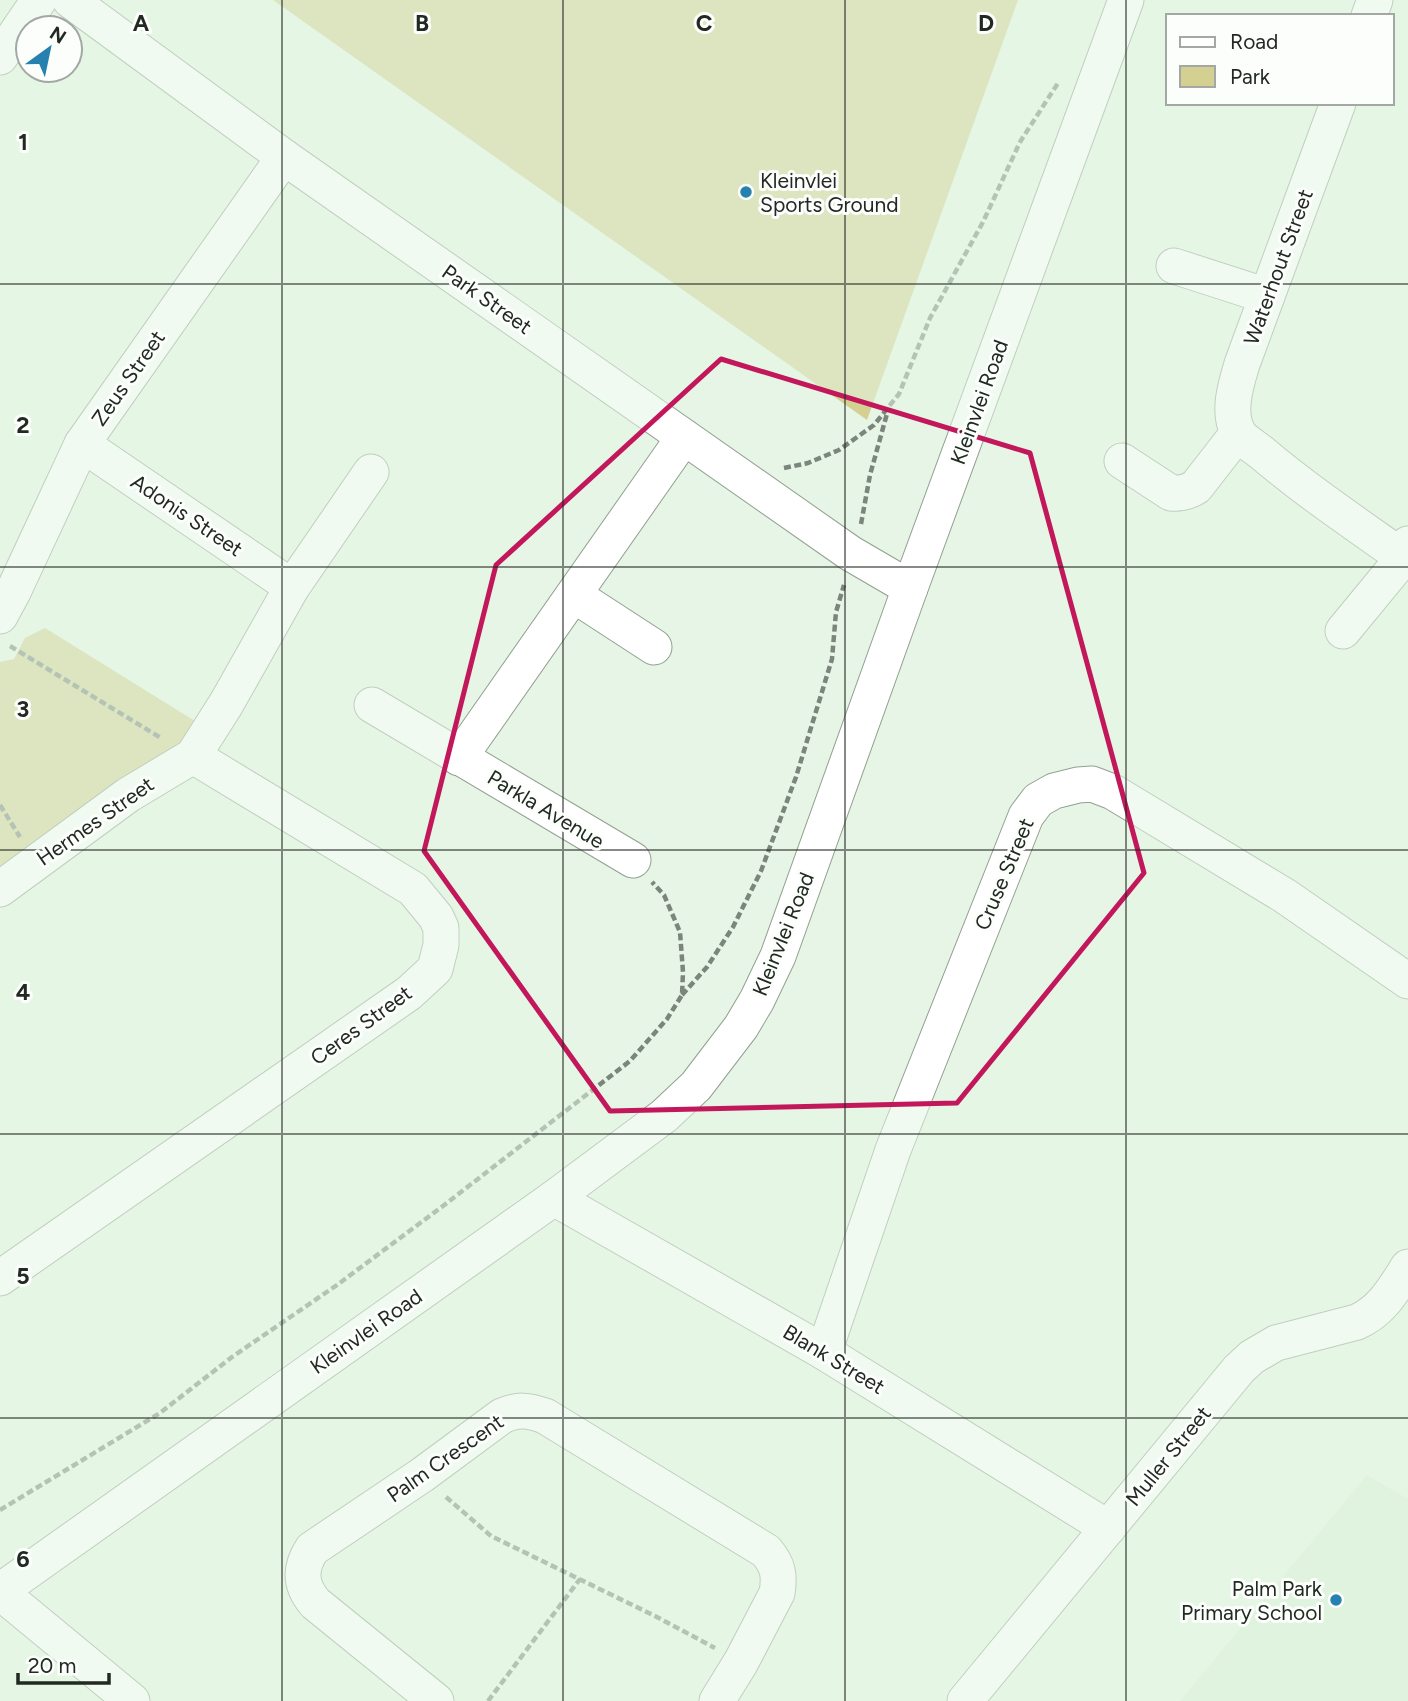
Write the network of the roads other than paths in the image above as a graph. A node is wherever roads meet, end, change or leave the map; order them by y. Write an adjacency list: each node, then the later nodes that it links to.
1 (39, 0): 4 (street)
2 (70, 0): 6 (street, Park Street)
3 (1126, 0): 16 (street, Kleinvlei Road)
4 (0, 57)
5 (1327, 106): 8 (street, Waterhout Street)
6 (284, 157): 10 (street, Park Street); 11 (street, Zeus Street)
7 (1174, 266): 8 (street)
8 (1267, 296): 9 (street, Waterhout Street)
9 (1238, 433): 12 (street); 14 (street)
10 (684, 437): 16 (street, Park Street); 17 (street)
11 (82, 444): 15 (street, Adonis Street); 18 (street, Zeus Street)
12 (1122, 461)
13 (370, 472): 15 (street)
14 (1406, 554): 19 (street)
15 (292, 587): 22 (street)
16 (910, 588): 27 (street, Kleinvlei Road)
17 (574, 595): 20 (street); 23 (street)
18 (0, 616)
19 (1343, 631)
20 (654, 647)
21 (372, 705): 23 (street, Parkla Avenue)
22 (193, 756): 25 (street, Hermes Street); 29 (street, Ceres Street)
23 (459, 758): 24 (street, Parkla Avenue)
24 (633, 860)
25 (0, 889)
26 (1408, 981): 30 (street, Cruse Street)
27 (554, 1198): 30 (street, Blank Street); 32 (street, Kleinvlei Road)
28 (1408, 1267): 31 (street, Muller Street)
29 (0, 1279)
30 (824, 1352): 31 (street, Blank Street)
31 (1108, 1528): 36 (street, Muller Street)
32 (0, 1591): 33 (street)
33 (132, 1701)
34 (436, 1701): 35 (street, Palm Crescent)
35 (717, 1701)
36 (965, 1701)

